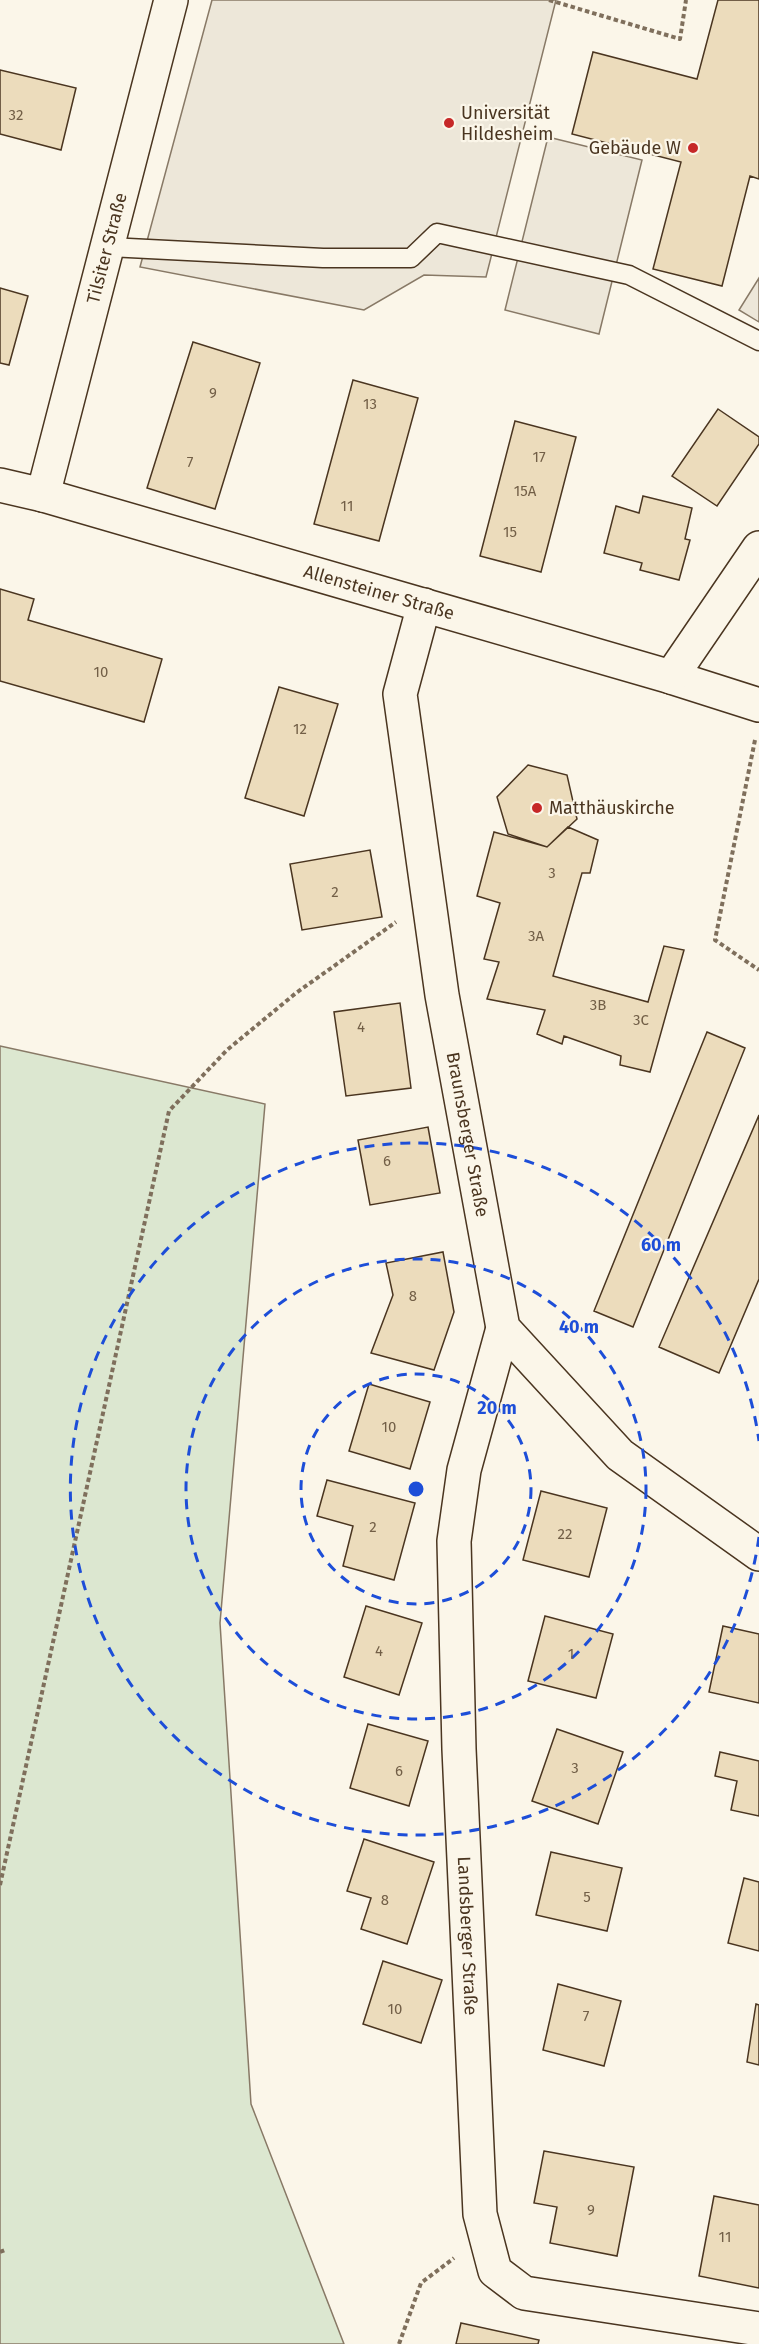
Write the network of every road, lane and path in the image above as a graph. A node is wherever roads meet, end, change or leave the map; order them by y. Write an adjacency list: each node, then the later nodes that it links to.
1 (171, 0): 4 (street, Tilsiter Straße)
2 (549, 0): 3 (path)
3 (686, 0)
4 (108, 247): 5 (lane); 7 (street, Tilsiter Straße)
5 (759, 341)
6 (0, 486): 7 (street, Allensteiner Straße)
7 (44, 495): 9 (street, Allensteiner Straße)
8 (759, 548): 10 (street)
9 (424, 605): 10 (street, Allensteiner Straße); 12 (street, Braunsberger Straße)
10 (671, 677): 11 (street, Allensteiner Straße)
11 (758, 718): 13 (path)
12 (428, 898): 14 (street, Braunsberger Straße); 16 (path)
13 (759, 970)
14 (502, 1328): 15 (street); 17 (street, Landsberger Straße)
15 (759, 1554)
16 (0, 1885)
17 (484, 2237): 20 (street, Landsberger Straße); 21 (path)
18 (5, 2250): 19 (path)
19 (0, 2252)
20 (759, 2329)
21 (399, 2344)

